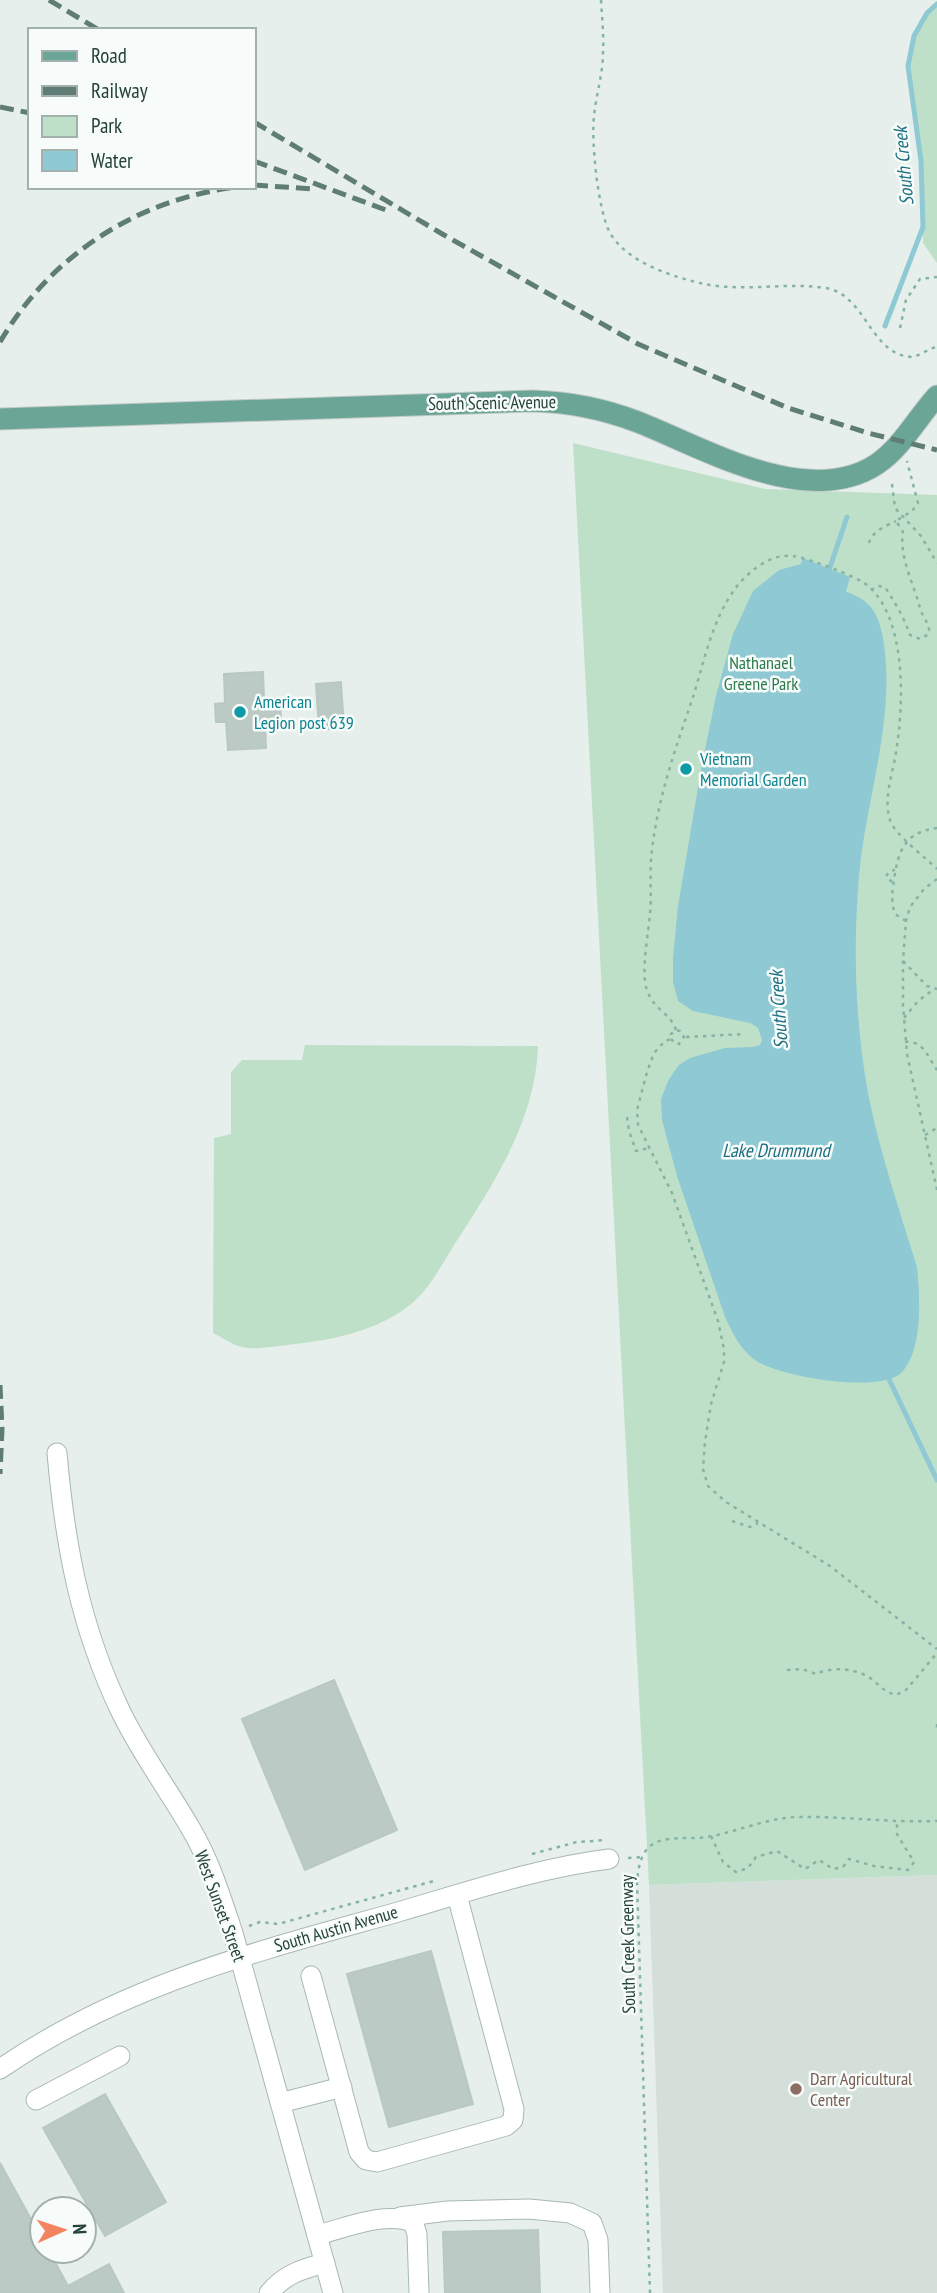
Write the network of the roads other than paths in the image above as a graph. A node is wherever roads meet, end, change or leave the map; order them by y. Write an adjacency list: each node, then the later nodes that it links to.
1 (937, 396): 2 (main road, South Scenic Avenue)
2 (0, 419)
3 (57, 1453): 6 (street, West Sunset Street)
4 (609, 1860): 5 (street, South Austin Avenue)
5 (457, 1895): 6 (street, South Austin Avenue); 10 (street)
6 (239, 1957): 9 (street, South Austin Avenue); 12 (street, West Sunset Street)
7 (311, 1976): 10 (street)
8 (120, 2056): 11 (street)
9 (0, 2069)
10 (342, 2087): 12 (street)
11 (37, 2100)
12 (280, 2103): 14 (street, West Sunset Street)
13 (400, 2217): 14 (street); 18 (street); 19 (street)
14 (317, 2235): 15 (street, West Sunset Street)
15 (325, 2263): 16 (street); 17 (street, West Sunset Street)
16 (269, 2293)
17 (333, 2293)
18 (419, 2293)
19 (600, 2293)

